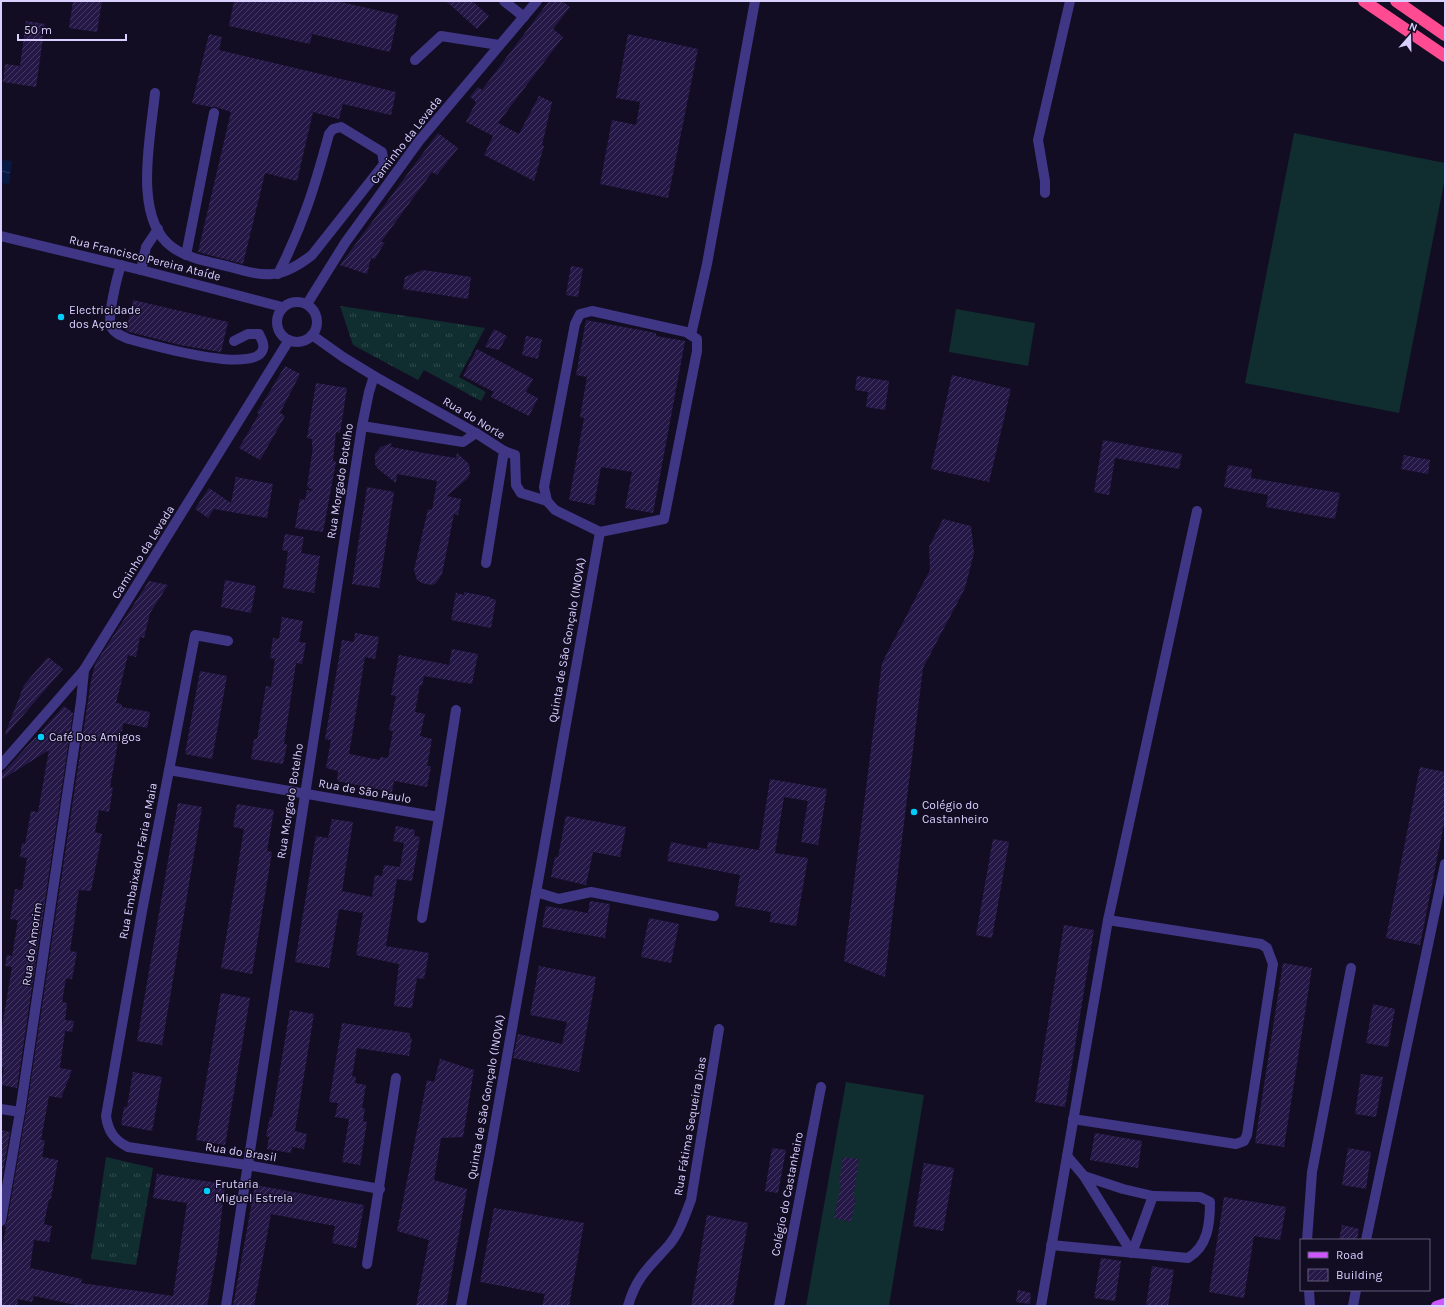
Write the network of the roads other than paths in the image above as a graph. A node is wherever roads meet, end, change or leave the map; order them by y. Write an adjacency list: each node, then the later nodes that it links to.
1 (504, 1): 7 (street)
2 (537, 1): 7 (street, Caminho da Levada)
3 (755, 1): 24 (street)
4 (1070, 1): 14 (street)
5 (1364, 1): 10 (highway)
6 (1396, 1): 8 (highway)
7 (524, 16): 9 (street, Caminho da Levada)
8 (1445, 35)
9 (499, 45): 11 (street); 21 (street, Caminho da Levada)
10 (1445, 56)
11 (415, 60)
12 (155, 93): 15 (street)
13 (214, 113): 17 (street)
14 (1045, 193)
15 (158, 229): 17 (street); 19 (street)
16 (1, 236): 18 (street, Rua Francisco Pereira Ataíde)
17 (186, 255): 20 (street)
18 (120, 265): 19 (street, Rua Francisco Pereira Ataíde); 26 (street)
19 (140, 270): 22 (street, Rua Francisco Pereira Ataíde)
20 (278, 274): 20 (street)
21 (307, 304): 22 (street); 23 (street)
22 (282, 307): 25 (street)
23 (312, 335): 25 (street); 27 (street)
24 (691, 335): 31 (street); 33 (street)
25 (289, 340): 36 (street, Caminho da Levada)
26 (234, 341)
27 (374, 376): 28 (street, Rua Morgado Botelho); 29 (street, Rua do Norte)
28 (362, 426): 29 (street); 40 (street, Rua Morgado Botelho)
29 (476, 433): 30 (street, Rua do Norte)
30 (504, 451): 31 (street); 34 (street, Rua do Norte)
31 (547, 501): 33 (street)
32 (1197, 511): 46 (street)
33 (600, 532): 43 (street, Quinta de São Gonçalo (INOVA))
34 (486, 563)
35 (228, 642): 39 (street, Rua Embaixador Faria e Maia)
36 (84, 670): 38 (street, Caminho da Levada); 52 (street, Rua do Amorim)
37 (456, 710): 41 (street)
38 (1, 765)
39 (169, 770): 40 (street, Rua de São Paulo); 54 (street, Rua Embaixador Faria e Maia)
40 (305, 794): 41 (street, Rua de São Paulo); 56 (street, Rua Morgado Botelho)
41 (439, 817): 45 (street)
42 (1445, 864): 62 (street)
43 (536, 892): 44 (street); 70 (street, Quinta de São Gonçalo (INOVA))
44 (714, 916)
45 (422, 918)
46 (1108, 920): 53 (street); 53 (street)
47 (1351, 968): 61 (street)
48 (719, 1029): 71 (street, Rua Fátima Sequeira Dias)
49 (396, 1078): 58 (street)
50 (821, 1087): 72 (street, Colégio do Castanheiro)
51 (1, 1109): 52 (street)
52 (20, 1112): 60 (street, Rua do Amorim)
53 (1073, 1119): 55 (street)
54 (107, 1125): 56 (street, Rua do Brasil)
55 (1067, 1156): 57 (street); 63 (street)
56 (247, 1165): 58 (street, Rua do Brasil); 69 (street, Rua Morgado Botelho)
57 (1084, 1176): 59 (street); 64 (street)
58 (380, 1189): 65 (street)
59 (1153, 1196): 64 (street); 64 (street)
60 (1, 1221)
61 (1307, 1239)
62 (1366, 1239)
63 (1051, 1245): 64 (street); 73 (street)
64 (1132, 1252)
65 (367, 1264)
66 (1309, 1291): 74 (street)
67 (1356, 1291): 75 (street)
68 (1445, 1303): 76 (main road)
69 (226, 1306)
70 (461, 1306)
71 (628, 1306)
72 (779, 1306)
73 (1041, 1306)
74 (1310, 1306)
75 (1353, 1306)
76 (1436, 1306)

